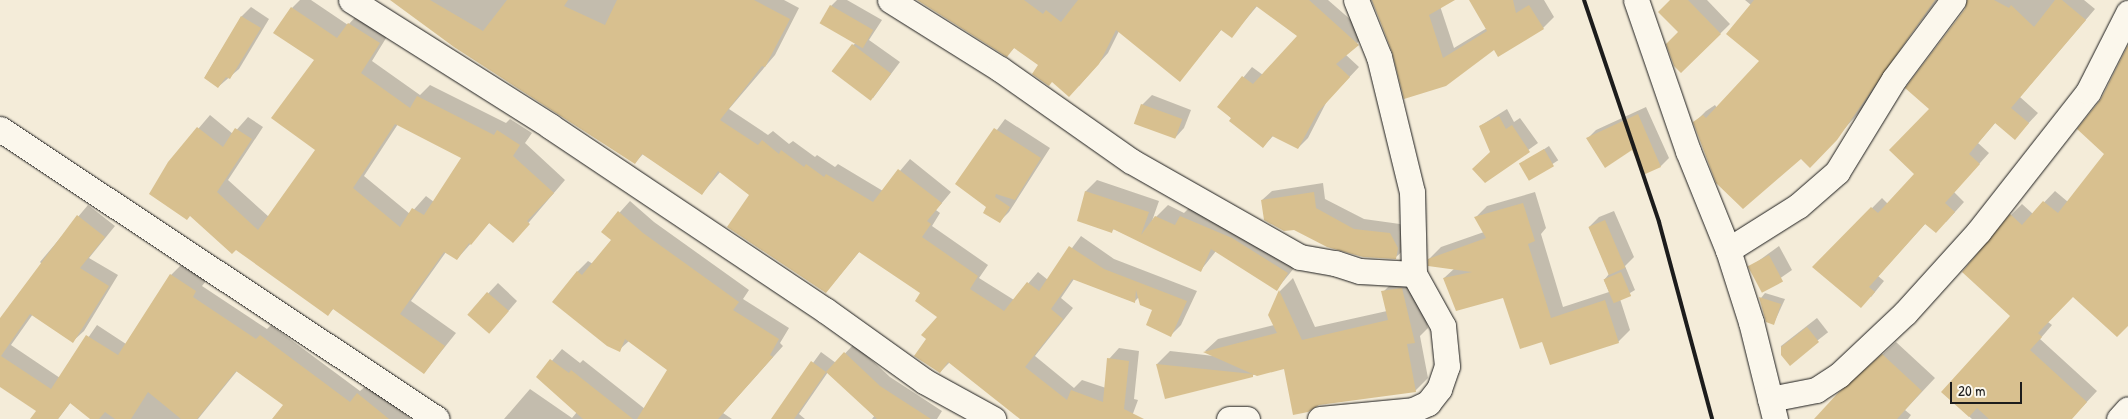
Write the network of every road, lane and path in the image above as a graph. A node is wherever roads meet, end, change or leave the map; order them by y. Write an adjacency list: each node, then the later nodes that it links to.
1 (351, 0): 13 (street)
2 (890, 0): 9 (street)
3 (1356, 0): 9 (street)
4 (1636, 0): 8 (street)
5 (1953, 0): 8 (street)
6 (2128, 13): 10 (street)
7 (0, 129): 12 (street)
8 (1728, 250): 10 (street)
9 (1414, 274): 16 (street)
10 (1773, 409)
11 (2128, 409): 17 (street)
12 (437, 419)
13 (993, 419)
14 (1229, 419): 15 (street)
15 (1247, 419)
16 (1320, 419)
17 (2119, 419)

